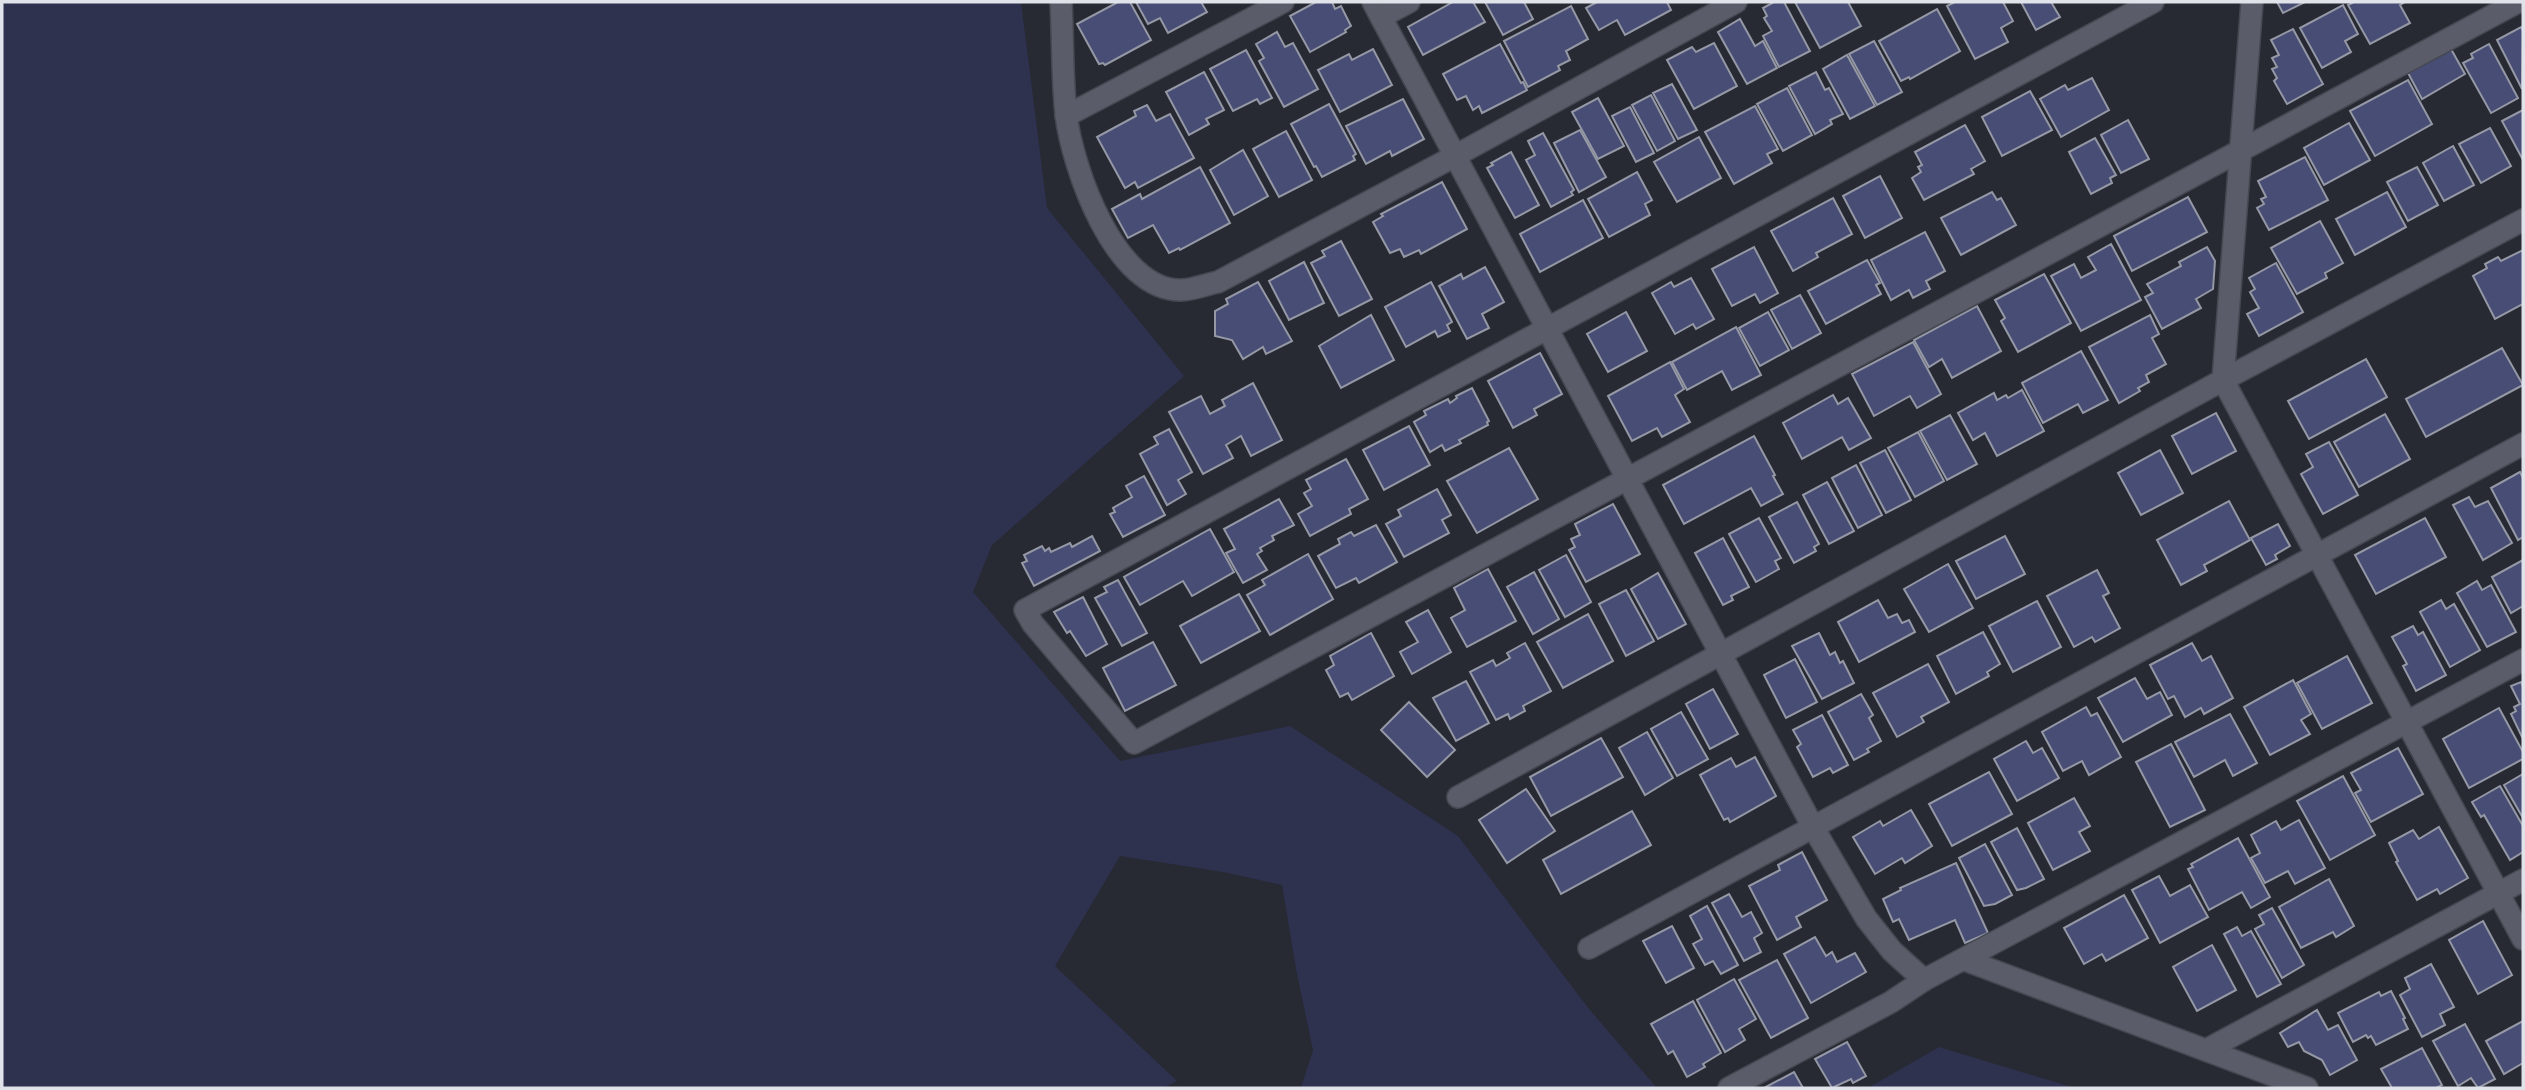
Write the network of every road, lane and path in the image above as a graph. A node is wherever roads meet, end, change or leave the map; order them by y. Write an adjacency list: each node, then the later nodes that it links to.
1 (1061, 2): 9 (street)
2 (1283, 2): 9 (street)
3 (1409, 2): 8 (street)
4 (1736, 2): 11 (street)
5 (2153, 2): 13 (street)
6 (2252, 2): 10 (street)
7 (2518, 2): 10 (street)
8 (1377, 10): 11 (street)
9 (1066, 116): 11 (street)
10 (2241, 151): 14 (street); 16 (street)
11 (1455, 156): 13 (street)
12 (2523, 220): 14 (street)
13 (1547, 328): 16 (street); 16 (street)
14 (2223, 380): 17 (street); 18 (street)
15 (2523, 444): 17 (street)
16 (1626, 478): 18 (street)
17 (2318, 555): 20 (street); 22 (street)
18 (1720, 653): 21 (street); 22 (street)
19 (2523, 660): 20 (street)
20 (2407, 723): 24 (street); 27 (street)
21 (1458, 797)
22 (1813, 827): 26 (street); 28 (street)
23 (2523, 880): 24 (street)
24 (2499, 893): 25 (street); 29 (street)
25 (2523, 939)
26 (1589, 948)
27 (1965, 960): 28 (street); 29 (street)
28 (1924, 980): 30 (street)
29 (2206, 1050): 31 (street)
30 (1729, 1088)
31 (2307, 1088)

